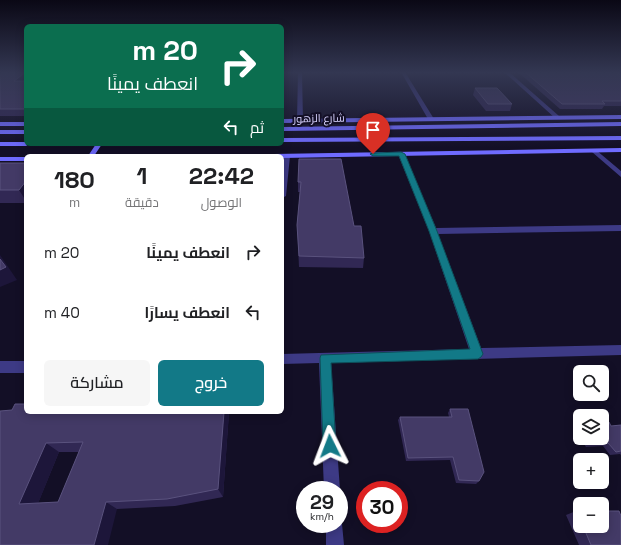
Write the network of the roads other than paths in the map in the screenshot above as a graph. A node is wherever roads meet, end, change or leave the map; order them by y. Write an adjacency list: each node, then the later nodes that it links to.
1 (300, 97): 8 (street)
2 (418, 97): 6 (street)
3 (535, 97): 4 (street)
4 (557, 117): 5 (main road); 6 (main road)
5 (619, 118)
6 (431, 119): 8 (main road)
7 (284, 121): 8 (main road)
8 (300, 121)
9 (0, 124): 10 (main road)
10 (24, 124)
11 (621, 124): 13 (main road, شارع الزهور)
12 (310, 128): 13 (main road, شارع الزهور); 14 (main road, شارع الزهور); 17 (main road)
13 (360, 128): 18 (main road)
14 (284, 129)
15 (0, 132): 16 (main road)
16 (24, 132)
17 (311, 139): 18 (main road, شارع الزهور); 20 (main road, شارع الزهور)
18 (364, 139): 19 (main road, شارع الزهور)
19 (620, 139)
20 (284, 140)
21 (0, 144): 22 (main road)
22 (24, 144)
23 (621, 150): 24 (main road)
24 (594, 151): 25 (main road); 29 (street)
25 (401, 154): 26 (main road); 32 (street)
26 (287, 156): 30 (street)
27 (0, 159): 28 (main road)
28 (24, 159)
29 (621, 175)
30 (284, 180)
31 (621, 228): 32 (street)
32 (433, 231): 34 (street)
33 (621, 350): 34 (street)
34 (478, 354): 35 (street)
35 (325, 358): 36 (street); 39 (street)
36 (284, 359)
37 (24, 366): 38 (street)
38 (0, 367)
39 (332, 481)
40 (334, 533): 41 (street)
41 (335, 545)

